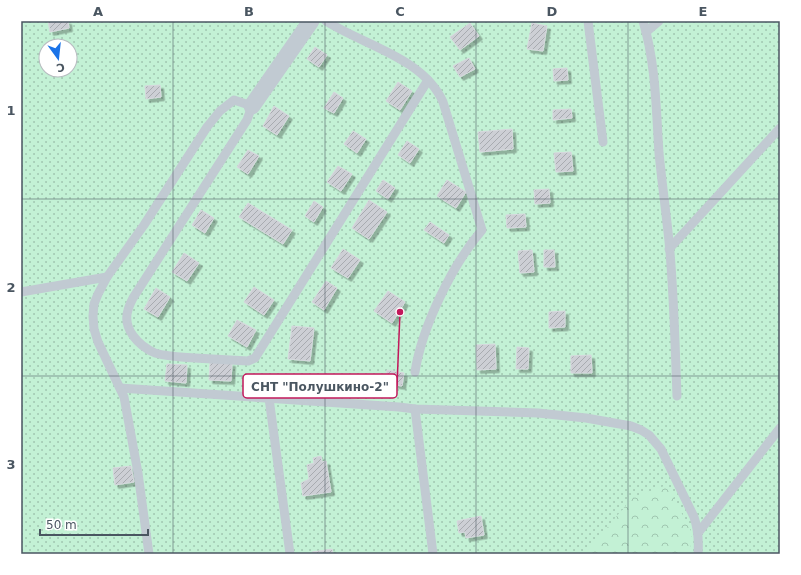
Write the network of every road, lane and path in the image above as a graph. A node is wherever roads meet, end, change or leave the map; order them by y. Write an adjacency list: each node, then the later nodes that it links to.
1 (311, 21): 8 (street)
2 (326, 21): 7 (lane)
3 (588, 21): 10 (lane)
4 (644, 21): 5 (lane); 6 (lane)
5 (658, 22): 6 (lane)
6 (646, 32): 11 (lane)
7 (428, 80): 8 (lane); 14 (lane)
8 (252, 106): 12 (lane)
9 (780, 128): 11 (lane)
10 (603, 142)
11 (669, 249): 16 (lane)
12 (107, 277): 13 (lane); 15 (lane)
13 (21, 292)
14 (415, 372)
15 (120, 388): 17 (lane); 22 (lane)
16 (677, 396)
17 (269, 398): 18 (lane); 23 (lane)
18 (415, 409): 20 (lane); 24 (lane)
19 (780, 428): 20 (lane)
20 (698, 533): 21 (lane)
21 (699, 544): 25 (lane); 26 (lane)
22 (150, 554)
23 (290, 554)
24 (433, 554)
25 (698, 554)
26 (701, 554)

